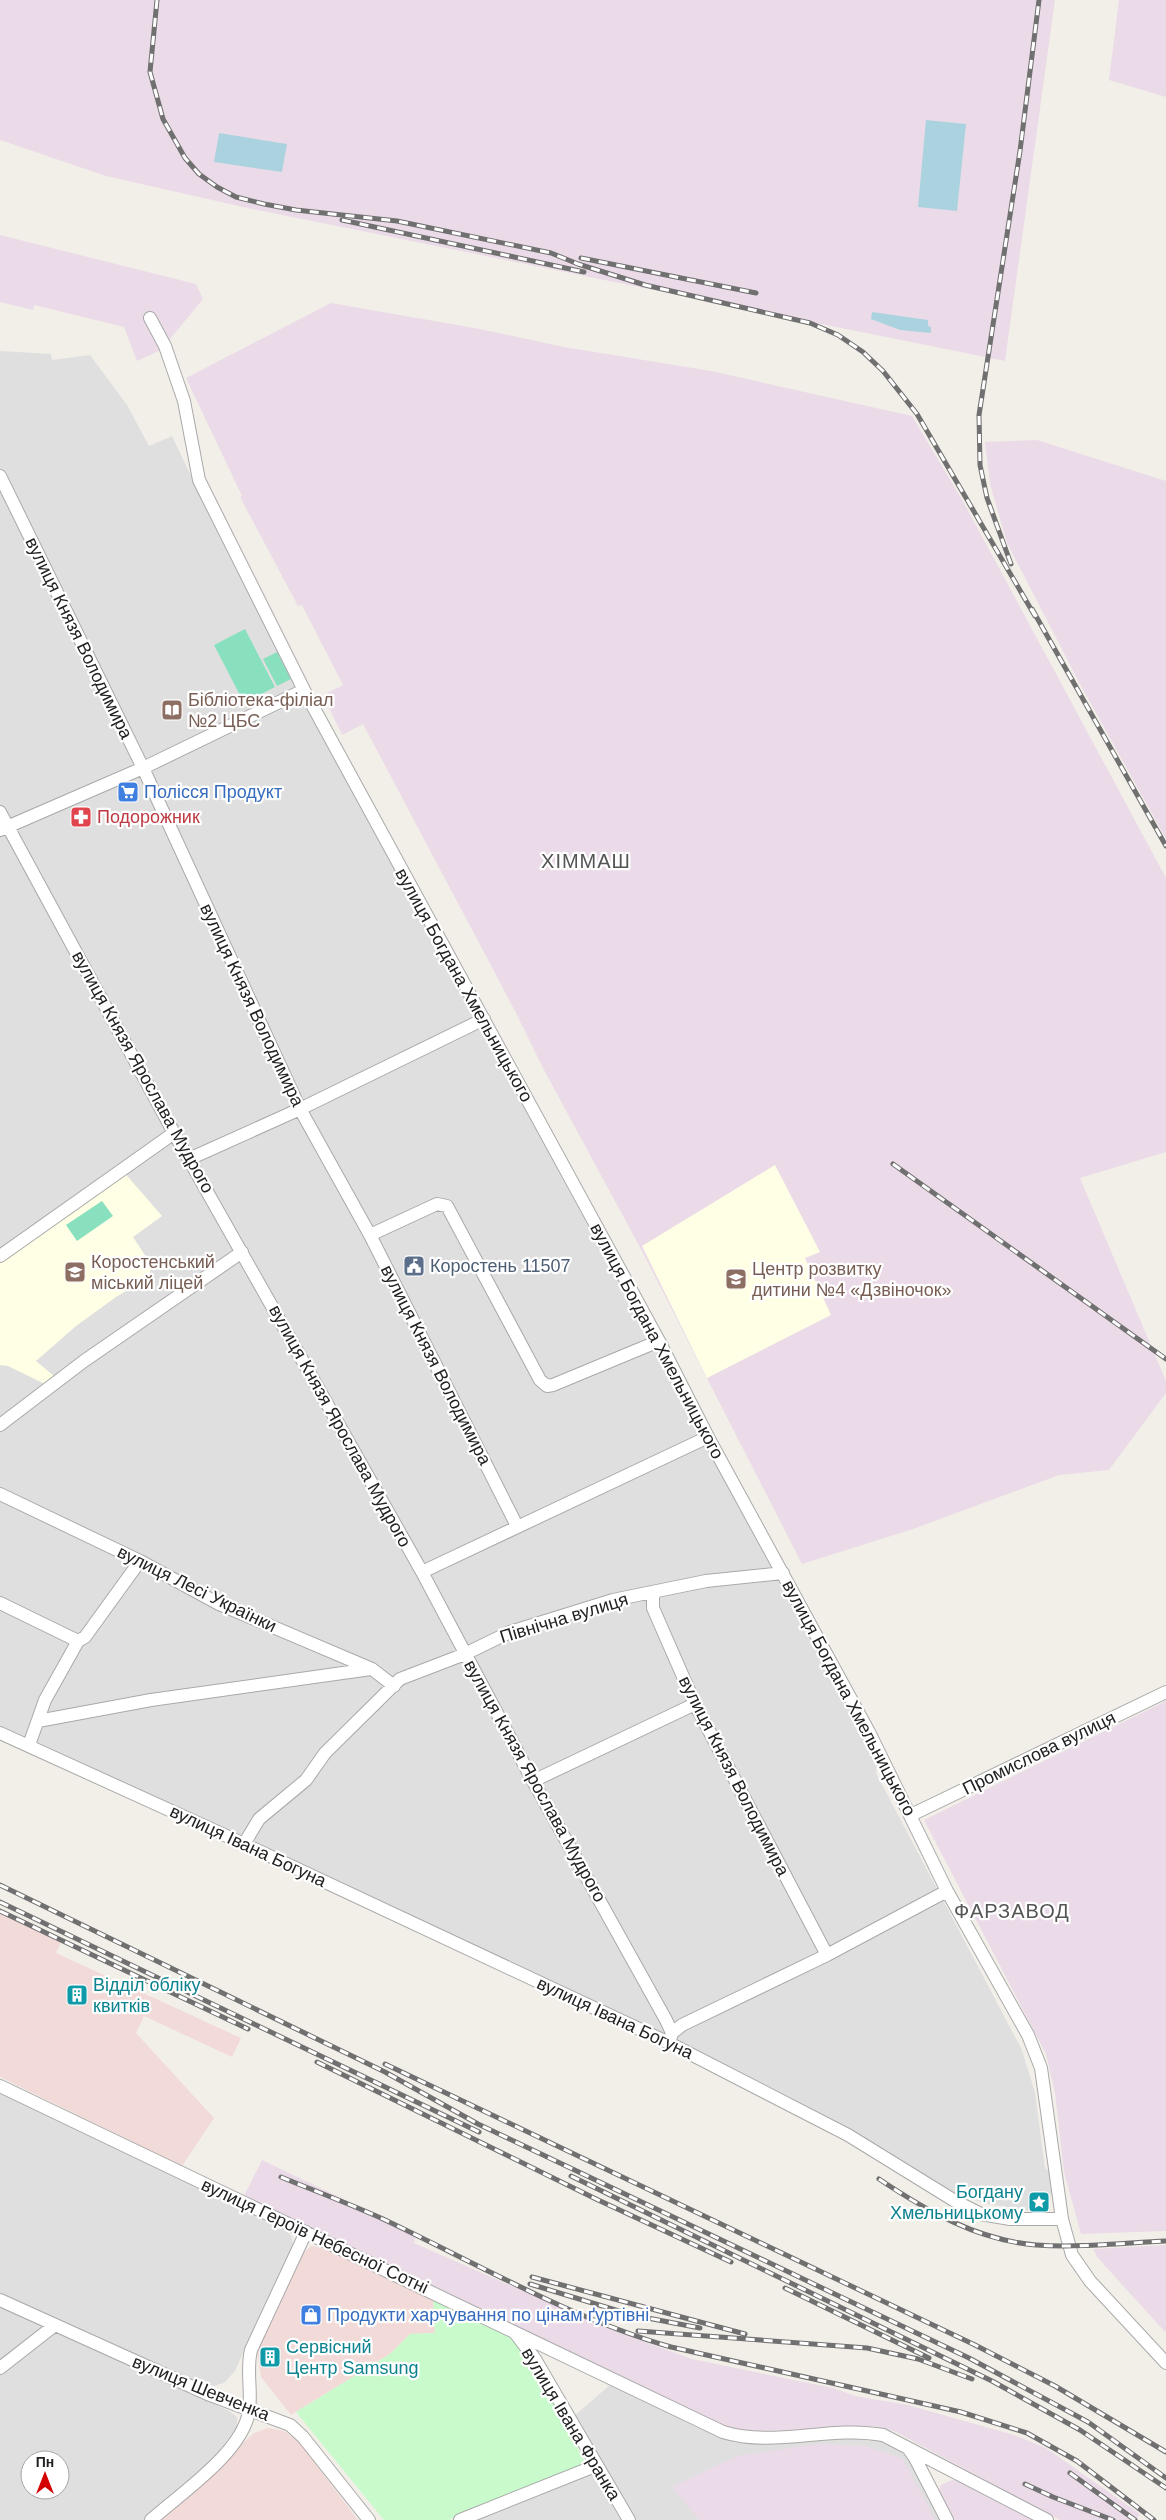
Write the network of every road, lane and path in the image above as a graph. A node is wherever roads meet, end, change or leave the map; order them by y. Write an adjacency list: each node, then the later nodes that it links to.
1 (150, 318): 3 (street, вулиця Богдана Хмельницького)
2 (0, 476): 4 (street, вулиця Князя Володимира)
3 (304, 690): 4 (street); 7 (street, вулиця Богдана Хмельницького)
4 (143, 768): 6 (street); 8 (street, вулиця Князя Володимира)
5 (0, 812): 6 (street, вулиця Князя Ярослава Мудрого)
6 (4, 828): 9 (street, вулиця Князя Ярослава Мудрого)
7 (484, 1019): 8 (street); 14 (street, вулиця Богдана Хмельницького)
8 (300, 1109): 10 (street); 11 (street, вулиця Князя Володимира)
9 (174, 1133): 10 (street, вулиця Князя Ярослава Мудрого); 13 (street)
10 (188, 1158): 12 (street, вулиця Князя Ярослава Мудрого)
11 (370, 1235): 14 (street); 18 (street, вулиця Князя Володимира)
12 (242, 1252): 15 (street); 20 (street, вулиця Князя Ярослава Мудрого)
13 (0, 1256)
14 (660, 1341): 16 (street, вулиця Богдана Хмельницького)
15 (0, 1424)
16 (708, 1437): 18 (street); 21 (street, вулиця Богдана Хмельницького)
17 (0, 1494): 19 (street, вулиця Лесі Українки)
18 (517, 1526): 20 (street)
19 (140, 1562): 24 (street); 26 (street, вулиця Лесі Українки)
20 (422, 1572): 25 (street, вулиця Князя Ярослава Мудрого)
21 (782, 1573): 22 (street, Північна вулиця); 34 (street, вулиця Богдана Хмельницького)
22 (652, 1594): 25 (street, Північна вулиця); 29 (street, вулиця Князя Володимира)
23 (0, 1603): 24 (street)
24 (78, 1641): 30 (street)
25 (465, 1654): 27 (street, Північна вулиця); 33 (street, вулиця Князя Ярослава Мудрого)
26 (372, 1669): 27 (street, вулиця Лесі Українки); 30 (street)
27 (394, 1686): 35 (street, Північна вулиця)
28 (1166, 1692): 34 (street, Промислова вулиця)
29 (695, 1704): 33 (street); 37 (street, вулиця Князя Володимира)
30 (38, 1721): 32 (street)
31 (0, 1733): 32 (street, вулиця Івана Богуна)
32 (28, 1745): 35 (street, вулиця Івана Богуна)
33 (533, 1781): 38 (street, вулиця Князя Ярослава Мудрого)
34 (911, 1815): 36 (street, вулиця Богдана Хмельницького)
35 (244, 1844): 38 (street, вулиця Івана Богуна)
36 (947, 1891): 37 (street); 40 (street, вулиця Богдана Хмельницького)
37 (827, 1955): 38 (street)
38 (670, 2038): 40 (street, вулиця Івана Богуна)
39 (0, 2086): 41 (street, вулиця Героїв Небесної Сотні)
40 (1062, 2219): 45 (street)
41 (306, 2232): 44 (street, вулиця Героїв Небесної Сотні); 47 (street)
42 (0, 2300): 43 (street, вулиця Шевченка)
43 (55, 2325): 46 (street); 47 (street, вулиця Шевченка)
44 (511, 2330): 48 (street, вулиця Героїв Небесної Сотні); 49 (street, вулиця Івана Франка)
45 (1166, 2363)
46 (0, 2368)
47 (249, 2410): 52 (street); 53 (street, вулиця Шевченка)
48 (903, 2444): 50 (street, вулиця Героїв Небесної Сотні); 51 (street)
49 (595, 2466): 54 (street); 55 (street, вулиця Івана Франка)
50 (954, 2470): 51 (street); 57 (street, вулиця Героїв Небесної Сотні)
51 (929, 2485): 56 (street)
52 (151, 2520)
53 (369, 2520)
54 (460, 2520)
55 (628, 2520)
56 (947, 2520)
57 (1047, 2520)

